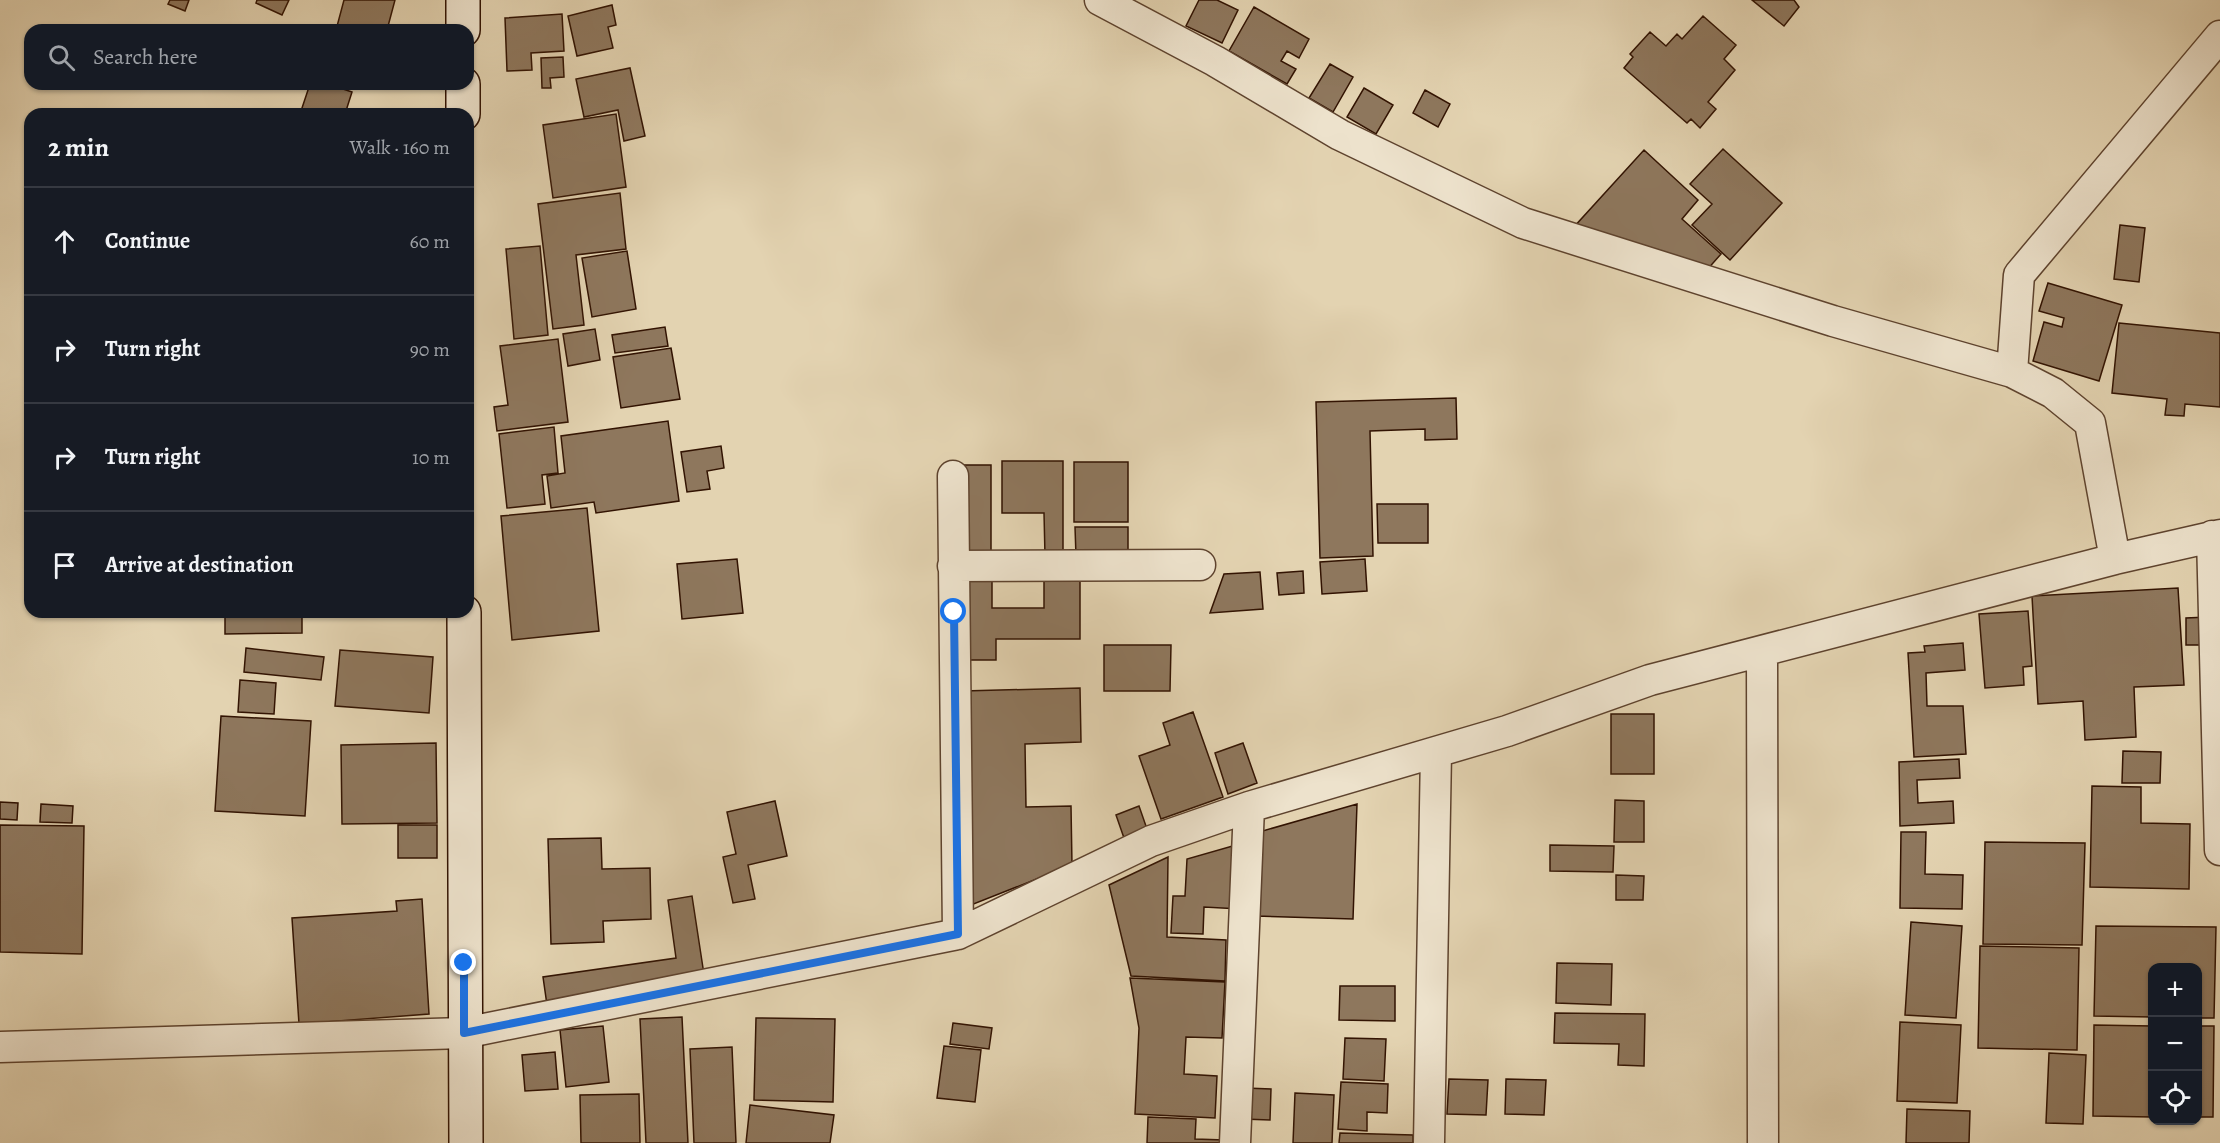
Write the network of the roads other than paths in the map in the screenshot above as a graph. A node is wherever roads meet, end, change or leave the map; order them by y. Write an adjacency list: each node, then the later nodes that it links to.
1 (463, 0): 3 (main road)
2 (1100, 0): 7 (street)
3 (463, 24)
4 (2220, 36): 7 (street)
5 (463, 90): 6 (main road)
6 (463, 108)
7 (2012, 372): 10 (street)
8 (953, 476): 12 (street)
9 (2216, 536): 10 (street); 17 (street)
10 (2115, 559): 14 (street)
11 (1200, 565): 12 (street)
12 (953, 566): 18 (street)
13 (464, 618): 19 (main road)
14 (1762, 651): 15 (street); 24 (street)
15 (1436, 752): 16 (street); 23 (street)
16 (1249, 807): 18 (street); 22 (street)
17 (2220, 850)
18 (958, 934): 19 (street)
19 (464, 1033): 20 (street); 21 (main road)
20 (0, 1047)
21 (466, 1143)
22 (1235, 1143)
23 (1429, 1143)
24 (1763, 1143)

